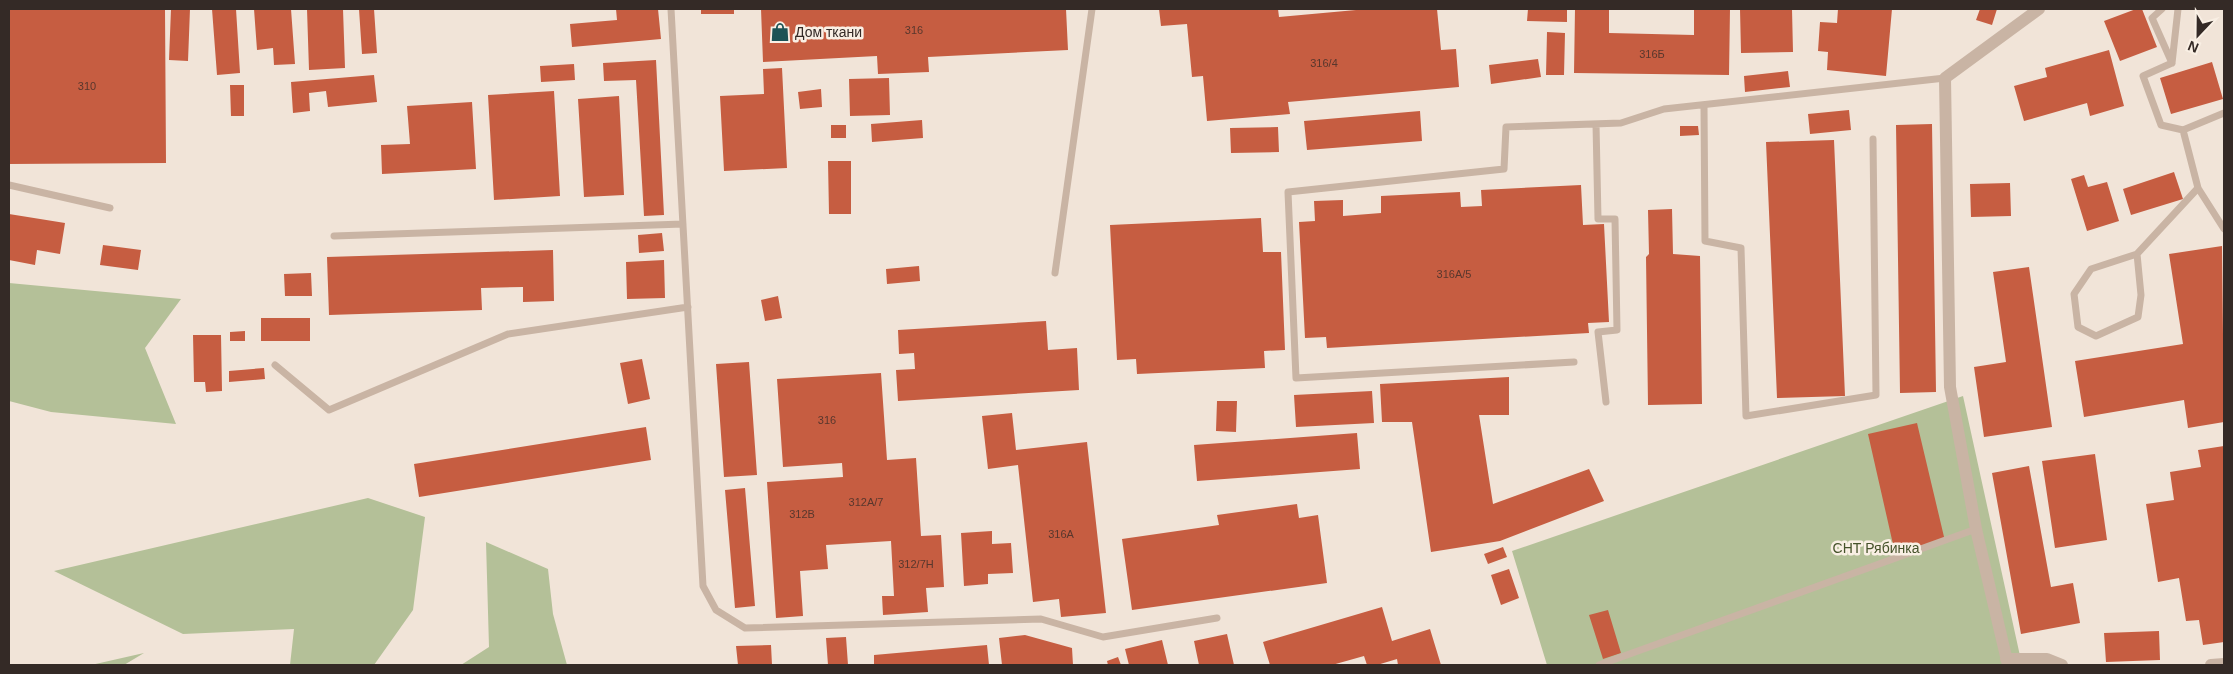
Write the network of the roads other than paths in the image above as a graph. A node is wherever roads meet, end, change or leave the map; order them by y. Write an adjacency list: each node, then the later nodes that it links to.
1 (671, 9): 16 (lane)
2 (1092, 9): 20 (lane)
3 (2039, 9): 7 (street)
4 (2162, 9): 6 (lane)
5 (2178, 9): 6 (lane)
6 (2172, 63): 11 (lane)
7 (1945, 78): 8 (lane); 25 (street)
8 (1704, 105): 10 (lane); 12 (lane)
9 (2224, 113): 11 (lane)
10 (1596, 124): 22 (lane); 24 (lane)
11 (2183, 130): 14 (lane)
12 (1873, 139)
13 (9, 185): 15 (lane)
14 (2198, 188): 17 (lane); 19 (lane)
15 (110, 208)
16 (683, 224): 18 (lane); 21 (lane)
17 (2224, 229)
18 (334, 236)
19 (2138, 254): 19 (lane)
20 (1055, 273)
21 (688, 307): 23 (lane); 26 (lane)
22 (1574, 362)
23 (275, 365)
24 (1606, 402)
25 (1976, 529): 27 (street); 29 (lane)
26 (1217, 618)
27 (2007, 662): 30 (street)
28 (2224, 664): 31 (street)
29 (1599, 665)
30 (2062, 665)
31 (2211, 665)

